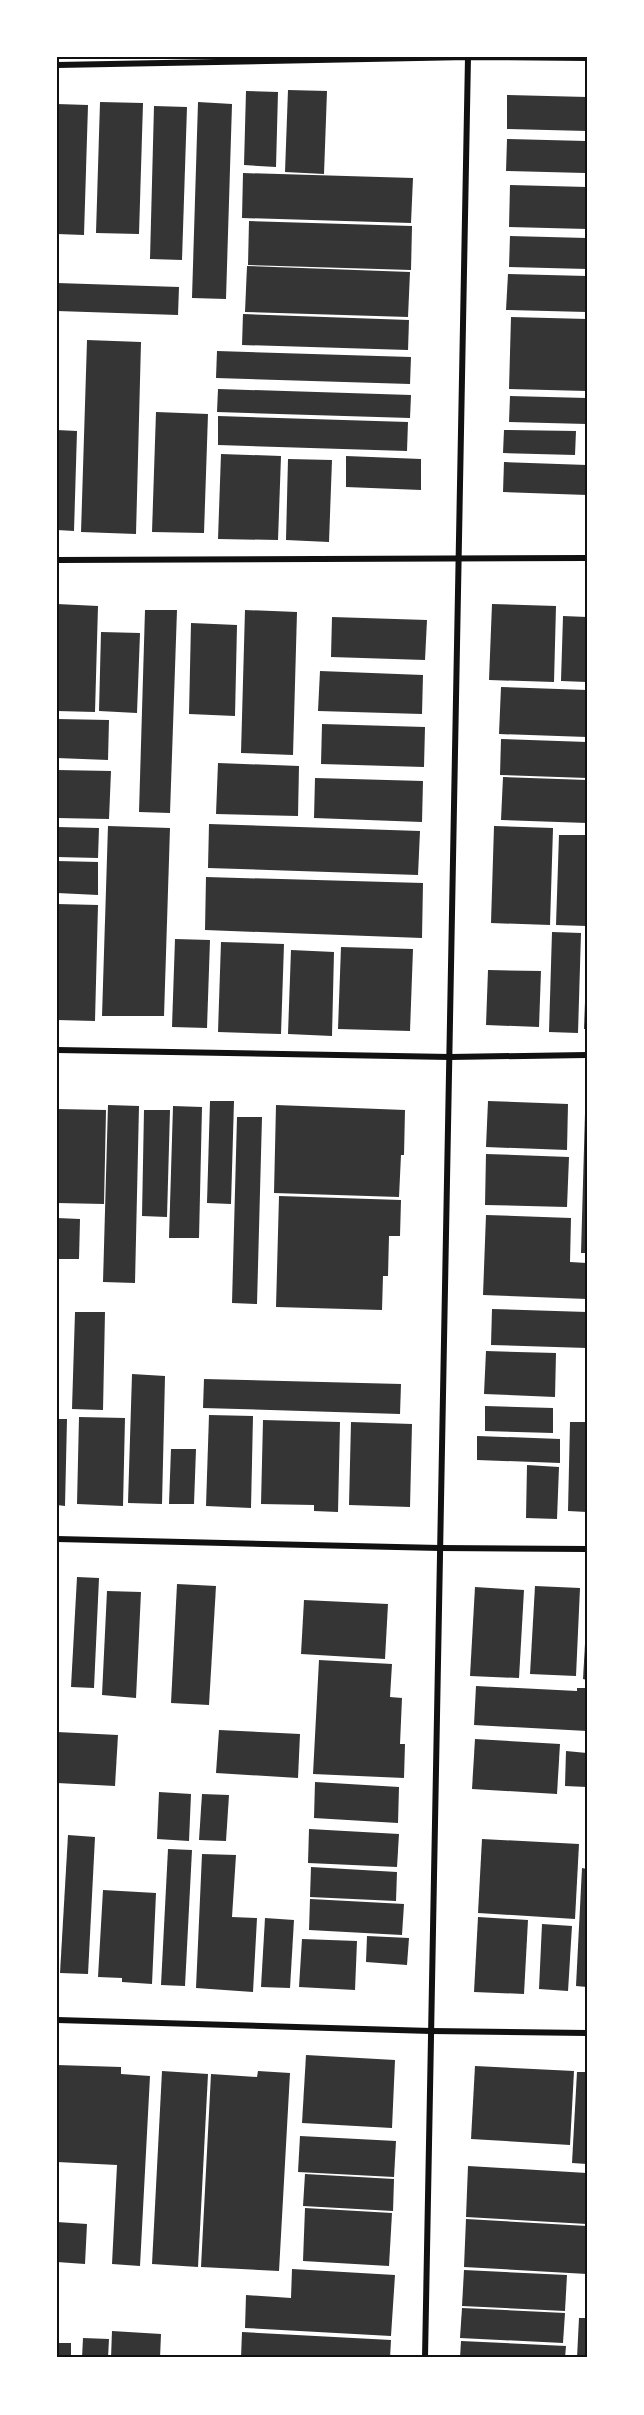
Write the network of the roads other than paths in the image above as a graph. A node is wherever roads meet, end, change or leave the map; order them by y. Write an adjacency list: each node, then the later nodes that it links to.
1 (468, 57): 2 (street); 3 (street); 5 (street)
2 (587, 58)
3 (57, 65)
4 (587, 558): 5 (street)
5 (459, 559): 6 (street); 9 (street)
6 (57, 560)
7 (57, 1050): 9 (street)
8 (587, 1055): 9 (street)
9 (450, 1057): 11 (street)
10 (57, 1539): 11 (street)
11 (440, 1548): 12 (street); 14 (street)
12 (587, 1549)
13 (57, 2020): 14 (street)
14 (431, 2031): 15 (street); 16 (street)
15 (587, 2033)
16 (425, 2358)

